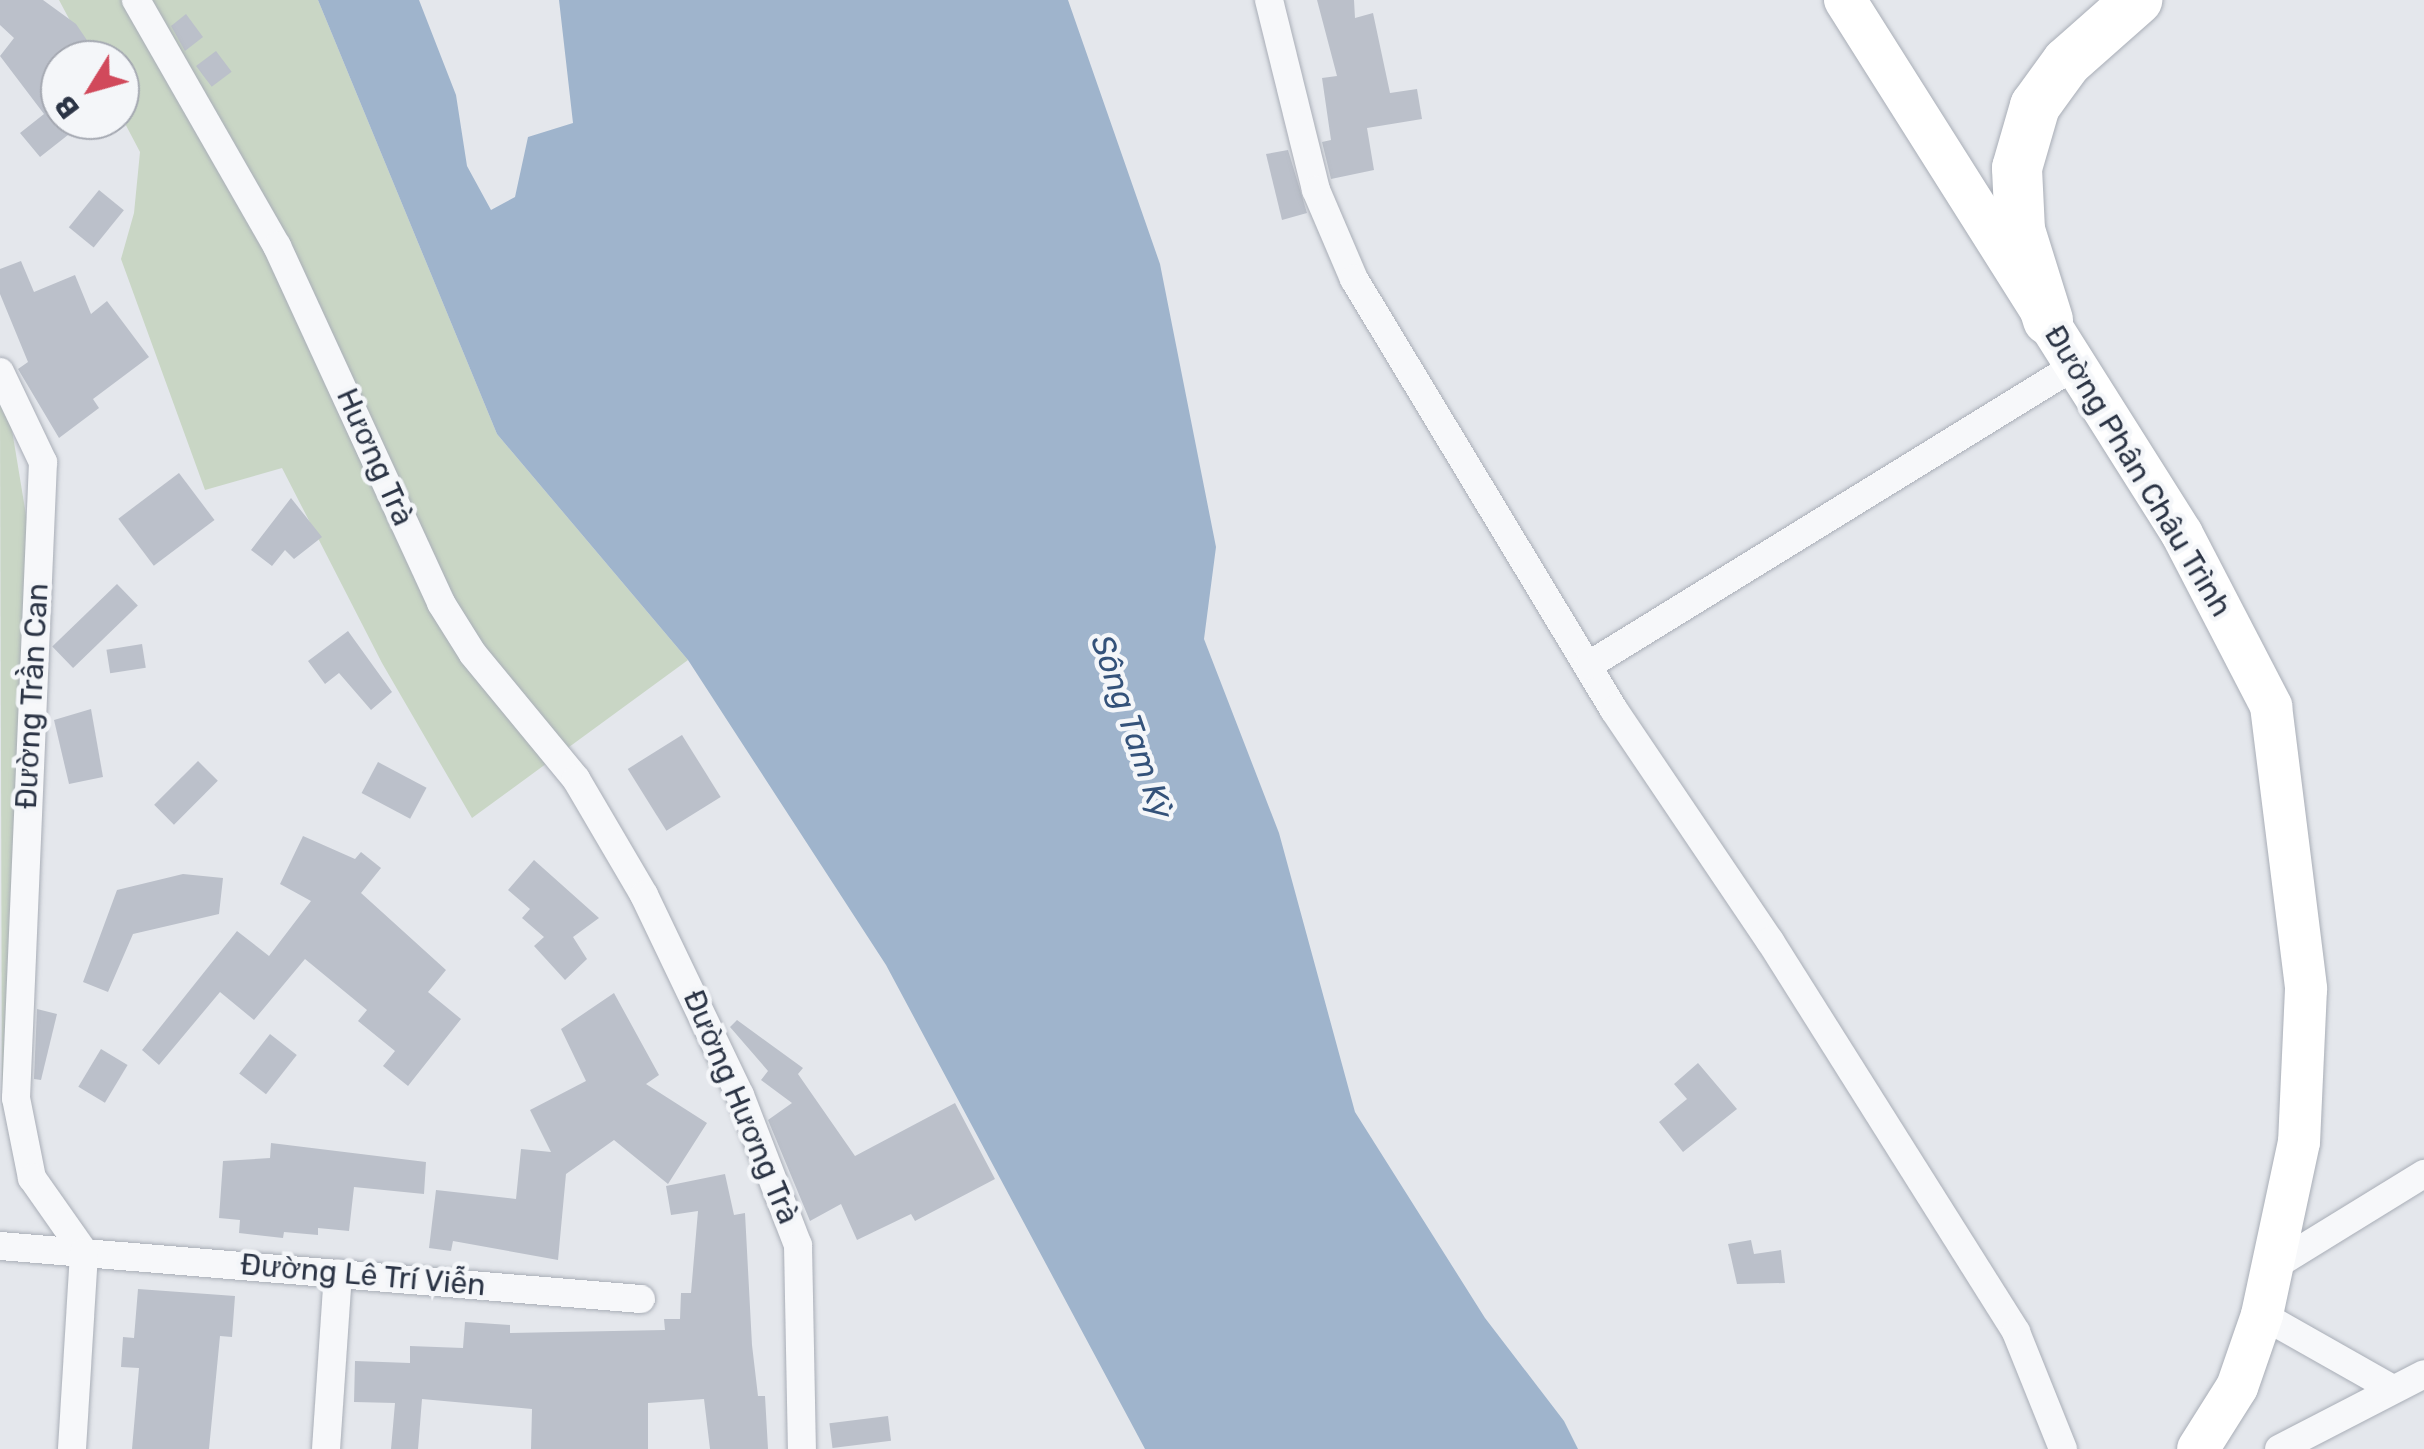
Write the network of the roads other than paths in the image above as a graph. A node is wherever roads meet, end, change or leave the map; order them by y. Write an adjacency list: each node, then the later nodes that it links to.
1 (136, 0): 9 (street, Hương Trà)
2 (1269, 0): 8 (street)
3 (1845, 0): 5 (main road, Đường Phân Châu Trình)
4 (2137, 0): 5 (highway)
5 (2048, 320): 6 (main road, Đường Phân Châu Trình)
6 (2076, 364): 8 (street); 13 (main road, Đường Phân Châu Trình)
7 (0, 372): 12 (street, Đường Trần Can)
8 (1589, 665): 22 (street)
9 (644, 895): 21 (street, Đường Hương Trà)
10 (2424, 1174): 13 (street)
11 (0, 1246): 12 (street, Đường Lê Trí Viễn)
12 (84, 1252): 14 (street, Đường Lê Trí Viễn); 19 (street)
13 (2271, 1268): 16 (main road, Đường Phân Châu Trình)
14 (338, 1274): 15 (street, Đường Lê Trí Viễn); 20 (street)
15 (641, 1299)
16 (2262, 1314): 18 (street); 23 (main road, Đường Phân Châu Trình)
17 (2424, 1374): 18 (street)
18 (2394, 1390): 24 (street)
19 (72, 1449)
20 (326, 1449)
21 (802, 1449)
22 (2063, 1449)
23 (2198, 1449)
24 (2279, 1449)

